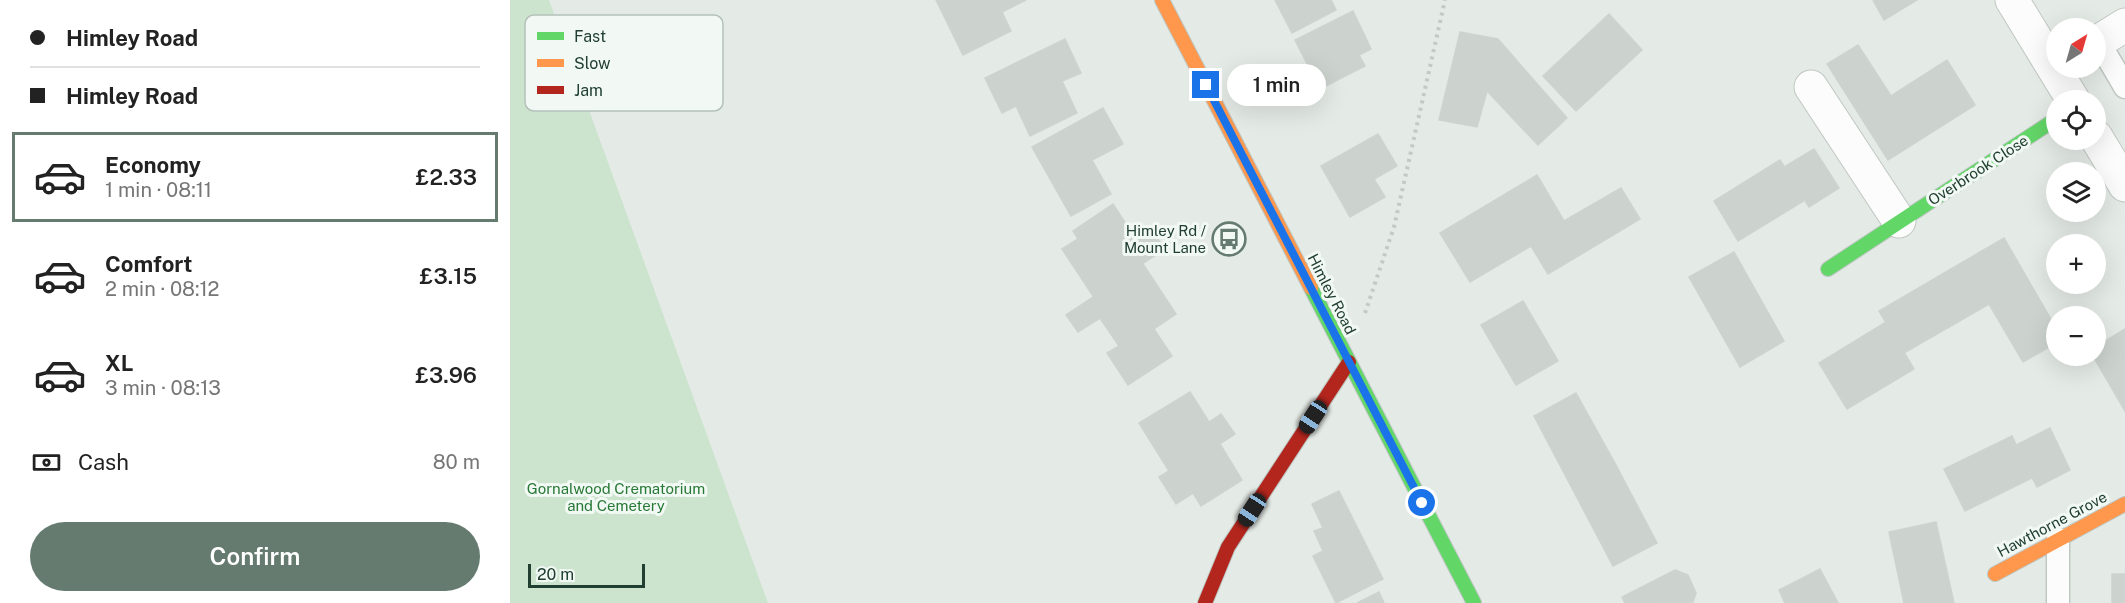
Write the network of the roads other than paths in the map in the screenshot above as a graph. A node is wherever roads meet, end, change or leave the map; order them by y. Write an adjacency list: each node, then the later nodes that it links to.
1 (1162, 0): 12 (street, Himley Road)
2 (2012, 0): 4 (street)
3 (2106, 36): 6 (lane)
4 (2046, 53)
5 (1811, 87): 10 (street)
6 (2125, 87)
7 (2046, 125): 10 (street, Overbrook Close)
8 (2104, 150): 9 (street)
9 (2125, 185)
10 (1899, 221): 11 (street, Overbrook Close)
11 (1828, 268)
12 (1349, 362): 16 (street); 17 (street, Himley Road)
13 (2125, 504): 14 (street, Hawthorne Grove)
14 (2058, 540): 15 (street, Hawthorne Grove); 18 (lane)
15 (1995, 574)
16 (1204, 603)
17 (1474, 603)
18 (2058, 603)

